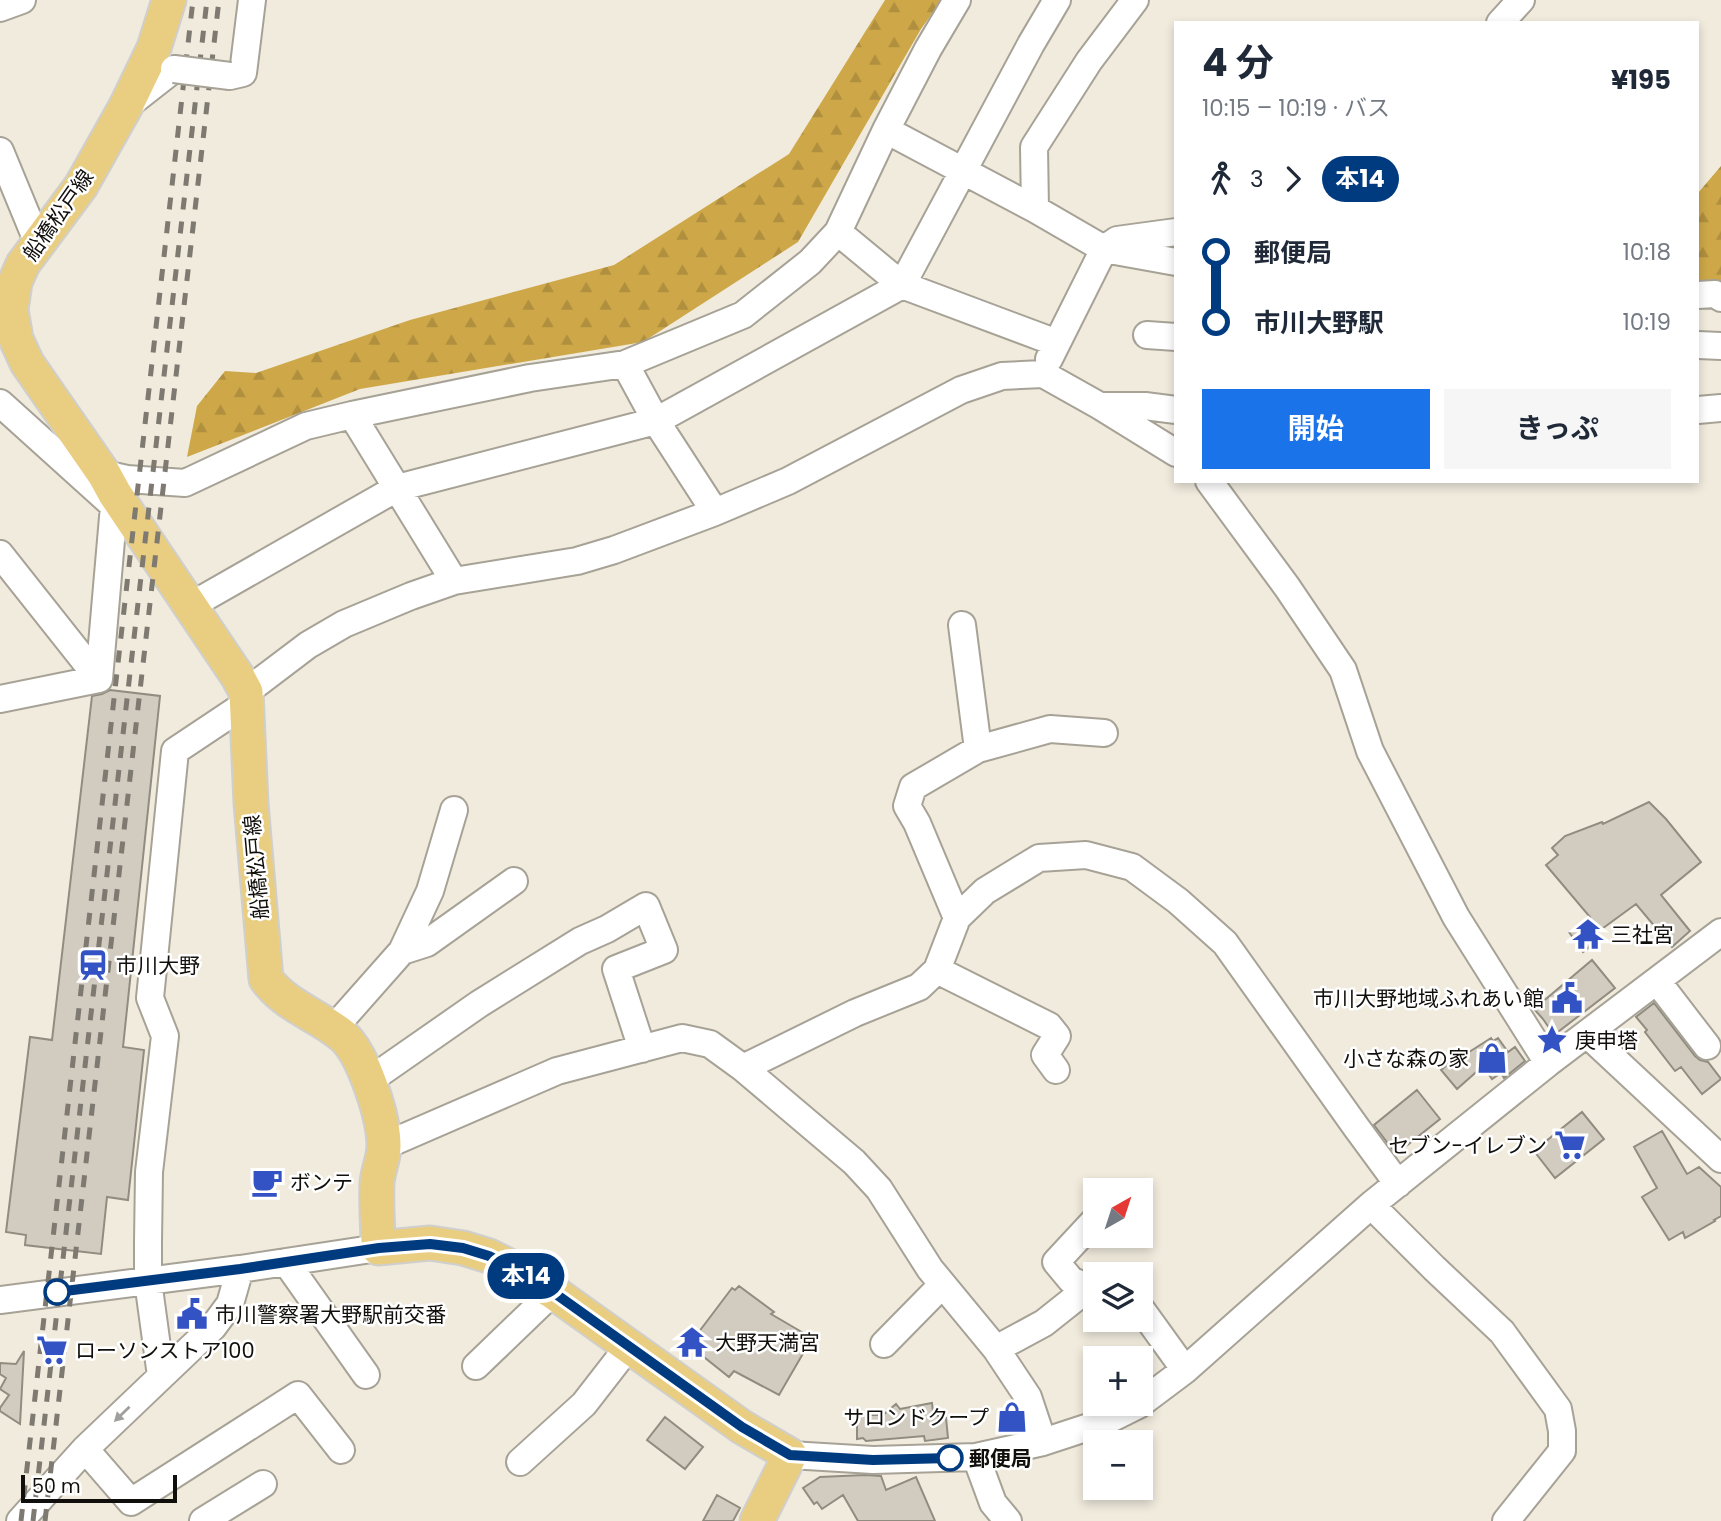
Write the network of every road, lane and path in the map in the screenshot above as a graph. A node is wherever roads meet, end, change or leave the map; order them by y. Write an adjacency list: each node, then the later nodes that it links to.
1 (22, 0): 8 (street)
2 (169, 0): 10 (main road, 船橋松戸線)
3 (252, 0): 10 (street, bridge)
4 (957, 0): 11 (street)
5 (1057, 0): 13 (street)
6 (1135, 0): 14 (street)
7 (1521, 0): 9 (street)
8 (0, 8)
9 (1502, 21)
10 (126, 106): 17 (main road, 船橋松戸線)
11 (886, 130): 13 (street); 15 (street)
12 (0, 151): 17 (street)
13 (963, 171): 14 (street); 20 (street)
14 (1035, 209): 18 (street)
15 (838, 232): 20 (street); 28 (street)
16 (1174, 232): 18 (street)
17 (38, 243): 40 (main road, 船橋松戸線)
18 (1104, 249): 19 (street); 25 (street)
19 (1174, 262)
20 (902, 285): 25 (street); 36 (street)
21 (1699, 295): 22 (street)
22 (1721, 298)
23 (1147, 335): 24 (street)
24 (1174, 337)
25 (1057, 343): 29 (street)
26 (1699, 345): 27 (street)
27 (1721, 346)
28 (625, 364): 35 (street); 36 (street)
29 (1043, 374): 31 (street); 41 (street)
30 (0, 403): 40 (street)
31 (1100, 406): 33 (street); 37 (street)
32 (1721, 408): 34 (street)
33 (1174, 410)
34 (1699, 410)
35 (352, 415): 39 (street); 40 (street)
36 (656, 421): 39 (street); 41 (street)
37 (1174, 452)
38 (1210, 483): 62 (street)
39 (397, 488): 43 (street); 44 (street)
40 (111, 492): 44 (main road, 船橋松戸線); 46 (street)
41 (715, 512): 43 (street)
42 (0, 554): 46 (street)
43 (454, 581): 47 (street)
44 (190, 606): 47 (main road, 船橋松戸線)
45 (962, 625): 50 (street)
46 (99, 679): 48 (street)
47 (246, 697): 58 (main road, 船橋松戸線); 74 (street)
48 (0, 699)
49 (1104, 733): 50 (street)
50 (978, 750): 53 (street)
51 (454, 810): 55 (street)
52 (514, 881): 55 (street)
53 (957, 918): 56 (street); 68 (street)
54 (1721, 932): 57 (street)
55 (402, 951): 58 (street)
56 (937, 970): 63 (street); 64 (street)
57 (1657, 981): 59 (street); 60 (street)
58 (333, 1029): 65 (main road, 船橋松戸線)
59 (1587, 1034): 62 (street); 67 (street)
60 (1707, 1046)
61 (642, 1049): 63 (street); 65 (street); 66 (street)
62 (1548, 1063): 68 (street)
63 (743, 1068): 75 (street)
64 (1056, 1070)
65 (370, 1080): 66 (main road, 船橋松戸線)
66 (384, 1146): 71 (main road, 船橋松戸線)
67 (1721, 1159)
68 (1398, 1184): 69 (street)
69 (1371, 1205): 85 (street); 101 (street)
70 (1083, 1233): 76 (street)
71 (379, 1248): 72 (street); 77 (main road)
72 (286, 1262): 73 (street); 86 (street)
73 (240, 1269): 74 (street); 87 (street)
74 (148, 1281): 79 (street); 87 (street)
75 (942, 1285): 81 (street); 83 (street)
76 (1083, 1285)
77 (553, 1292): 82 (main road); 84 (street)
78 (1083, 1295): 83 (street)
79 (0, 1300)
80 (1153, 1326): 85 (street)
81 (884, 1344)
82 (629, 1346): 93 (main road); 95 (street)
83 (996, 1349): 90 (street)
84 (476, 1366)
85 (1185, 1370): 88 (street)
86 (366, 1375)
87 (161, 1376): 91 (street, one-way to 91)
88 (1153, 1393)
89 (1115, 1416): 90 (street)
90 (1043, 1442): 94 (street)
91 (85, 1449): 92 (street); 97 (street)
92 (341, 1450)
93 (790, 1455): 94 (street); 99 (main road)
94 (976, 1457): 100 (street)
95 (520, 1462)
96 (263, 1484): 98 (street)
97 (20, 1521)
98 (203, 1521)
99 (757, 1521)
100 (1008, 1521)
101 (1506, 1521)

